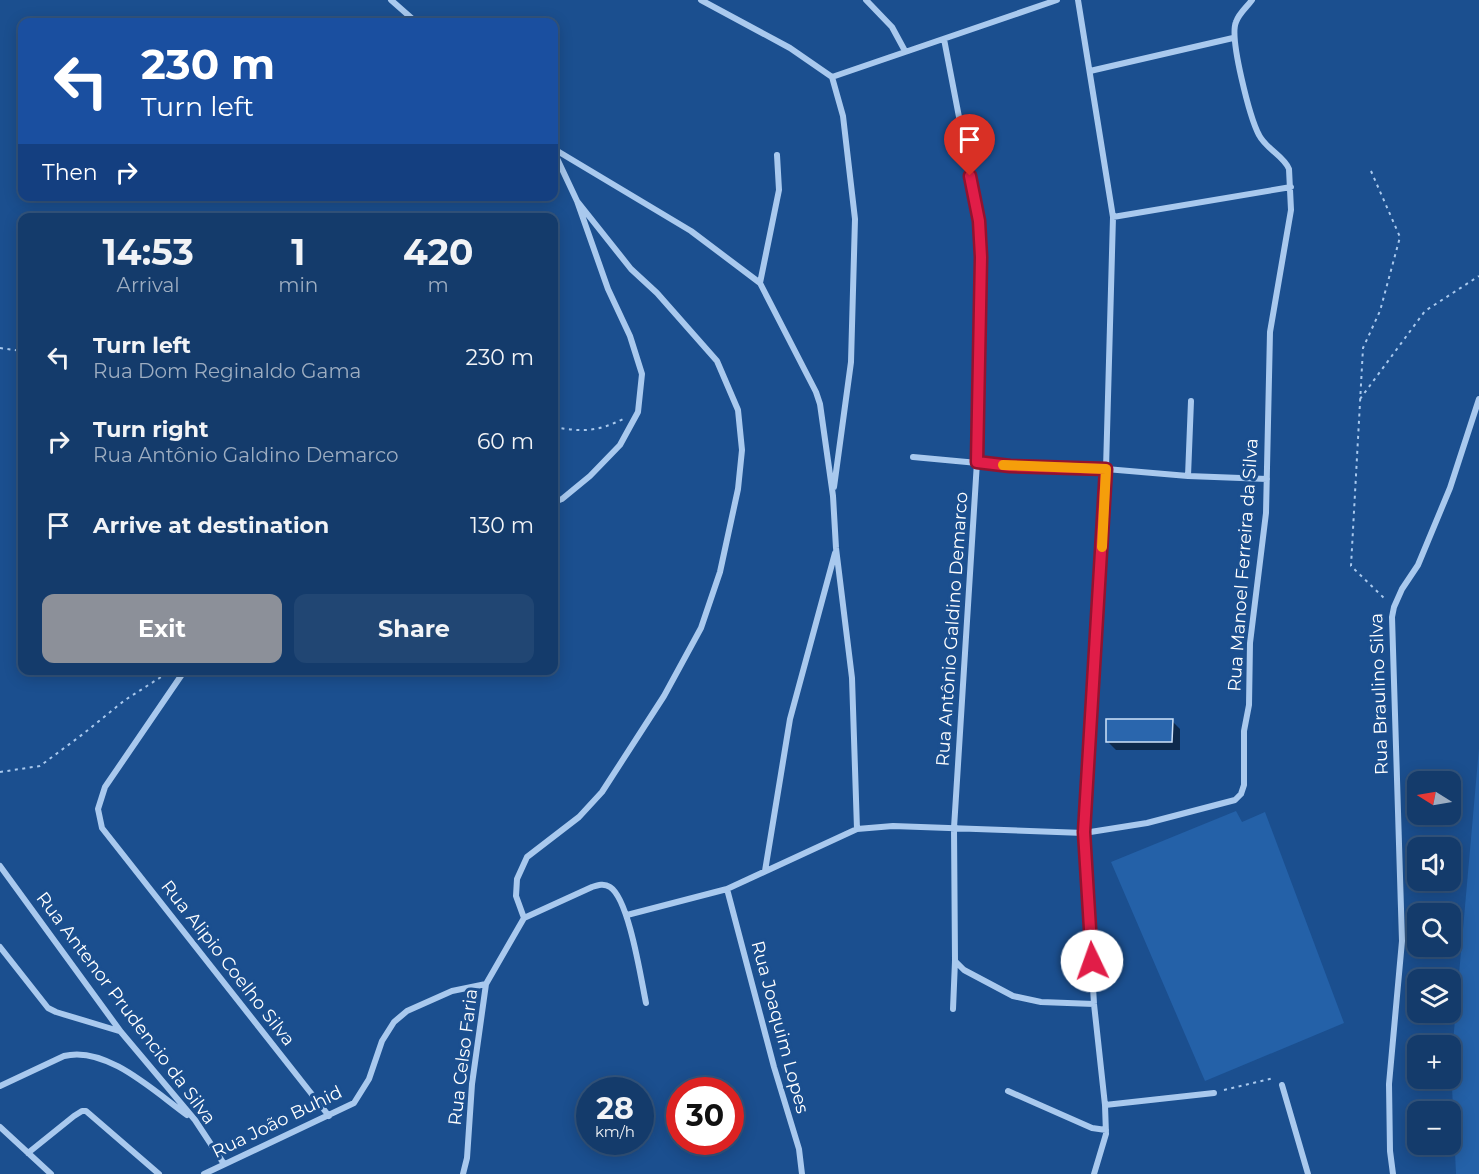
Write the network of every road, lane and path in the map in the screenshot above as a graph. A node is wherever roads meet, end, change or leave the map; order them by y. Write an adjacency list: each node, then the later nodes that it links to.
1 (391, 0): 7 (street)
2 (701, 0): 12 (street)
3 (866, 0): 10 (street)
4 (1057, 0): 9 (street)
5 (1078, 0): 11 (street)
6 (1252, 0): 8 (street)
7 (411, 18)
8 (1233, 38): 11 (street); 17 (street, Rua Manoel Ferreira da Silva)
9 (944, 39): 10 (street); 30 (street, Rua Antônio Galdino Demarco)
10 (905, 51): 12 (street)
11 (1090, 71): 19 (street)
12 (832, 77): 34 (street)
13 (558, 153): 21 (street)
14 (777, 155): 21 (street)
15 (558, 160): 18 (street)
16 (1371, 171): 24 (path, Rua Braulino Silva)
17 (1291, 187): 19 (street); 33 (street, Rua Manoel Ferreira da Silva)
18 (576, 201): 27 (street); 50 (street)
19 (1113, 218): 31 (street)
20 (1479, 276): 24 (path)
21 (760, 283): 34 (street)
22 (0, 348): 23 (path)
23 (18, 350)
24 (1360, 399): 37 (path, Rua Braulino Silva)
25 (1479, 399): 37 (street)
26 (1191, 401): 32 (street)
27 (638, 412): 28 (path); 35 (street)
28 (558, 428)
29 (913, 457): 30 (street)
30 (977, 462): 31 (street); 41 (street, Rua Antônio Galdino Demarco)
31 (1106, 469): 32 (street); 43 (street)
32 (1188, 476): 33 (street)
33 (1267, 480): 43 (street, Rua Manoel Ferreira da Silva)
34 (833, 496): 36 (street)
35 (558, 500)
36 (836, 548): 42 (street); 45 (street)
37 (1394, 607): 76 (street, Rua Braulino Silva)
38 (164, 675): 40 (path)
39 (182, 675): 63 (street, Rua Alipio Coelho Silva)
40 (0, 772)
41 (954, 828): 42 (street); 43 (street); 52 (street, Rua Antônio Galdino Demarco)
42 (857, 829): 45 (street)
43 (1084, 832): 55 (street)
44 (0, 866): 46 (street, Rua Antenor Prudencio da Silva)
45 (765, 871): 48 (street)
46 (9, 879): 47 (street); 57 (street, Rua Antenor Prudencio da Silva)
47 (0, 881)
48 (727, 889): 49 (street); 73 (street, Rua Joaquim Lopes)
49 (627, 915): 50 (street); 54 (street)
50 (524, 918): 53 (street, Rua Celso Faria)
51 (0, 947): 57 (street)
52 (955, 961): 55 (street); 56 (street, Rua Antônio Galdino Demarco)
53 (486, 984): 63 (street, Rua João Buhid); 72 (street, Rua Celso Faria)
54 (646, 1003)
55 (1094, 1004): 62 (street)
56 (953, 1008)
57 (121, 1032): 64 (street, Rua Antenor Prudencio da Silva)
58 (1282, 1085): 61 (path); 75 (street)
59 (0, 1086): 64 (street)
60 (1008, 1091): 66 (street)
61 (1214, 1093): 62 (street)
62 (1105, 1105): 66 (street)
63 (329, 1116): 68 (street, Rua João Buhid)
64 (195, 1120): 68 (street, Rua Antenor Prudencio da Silva)
65 (0, 1128): 67 (street)
66 (1106, 1132): 74 (street)
67 (28, 1154): 69 (street); 70 (street)
68 (224, 1164): 71 (street, Rua João Buhid)
69 (51, 1174)
70 (159, 1174)
71 (204, 1174)
72 (463, 1174)
73 (802, 1174)
74 (1094, 1174)
75 (1308, 1174)
76 (1393, 1174)

